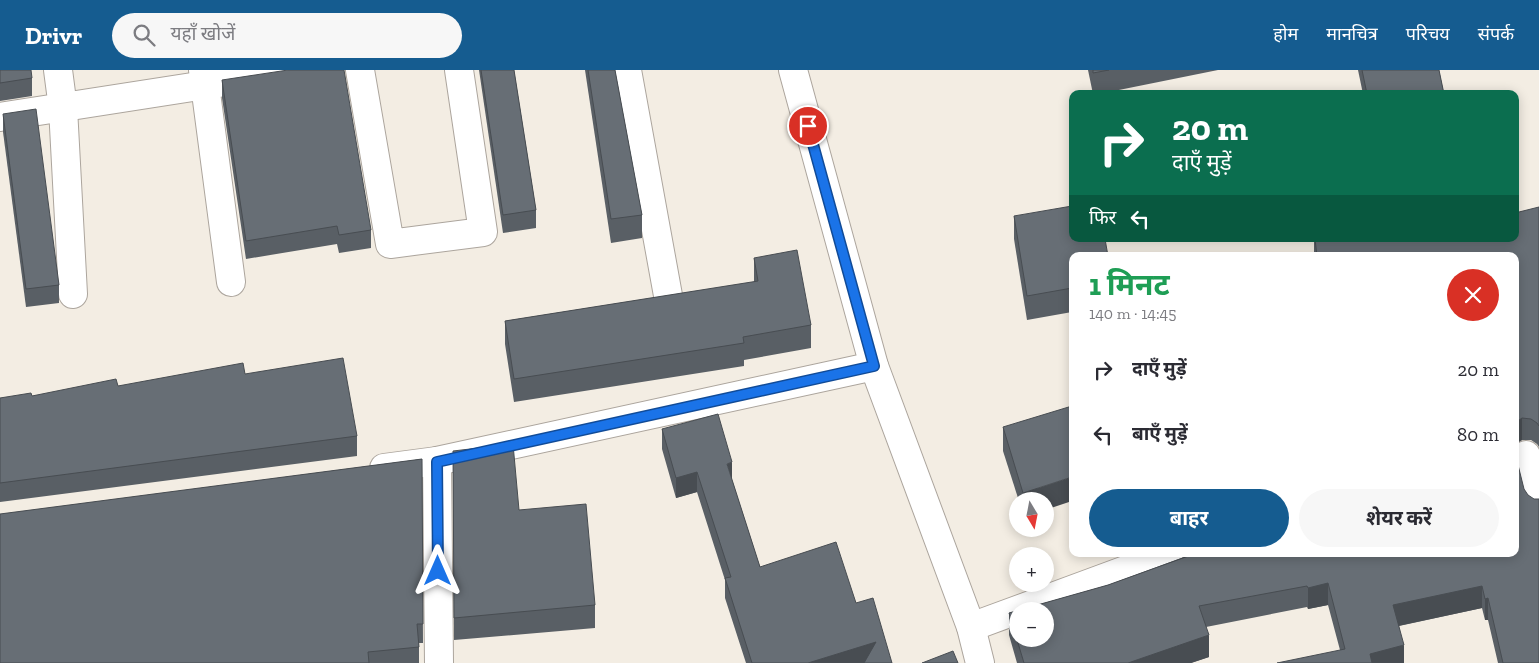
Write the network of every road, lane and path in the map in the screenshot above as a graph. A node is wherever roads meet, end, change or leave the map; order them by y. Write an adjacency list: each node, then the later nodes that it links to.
1 (58, 70): 8 (street)
2 (302, 70): 7 (street)
3 (360, 70): 4 (street)
4 (459, 70)
5 (627, 70): 12 (street)
6 (793, 70): 13 (street)
7 (204, 78): 8 (street); 10 (street)
8 (63, 108): 9 (street); 11 (street)
9 (0, 117)
10 (230, 282)
11 (73, 294)
12 (669, 301)
13 (874, 366): 15 (street); 19 (street)
14 (1527, 454): 17 (street)
15 (437, 462): 16 (street); 20 (street)
16 (360, 472)
17 (1539, 506)
18 (1161, 557): 19 (street)
19 (971, 627): 21 (street)
20 (439, 663)
21 (980, 663)

